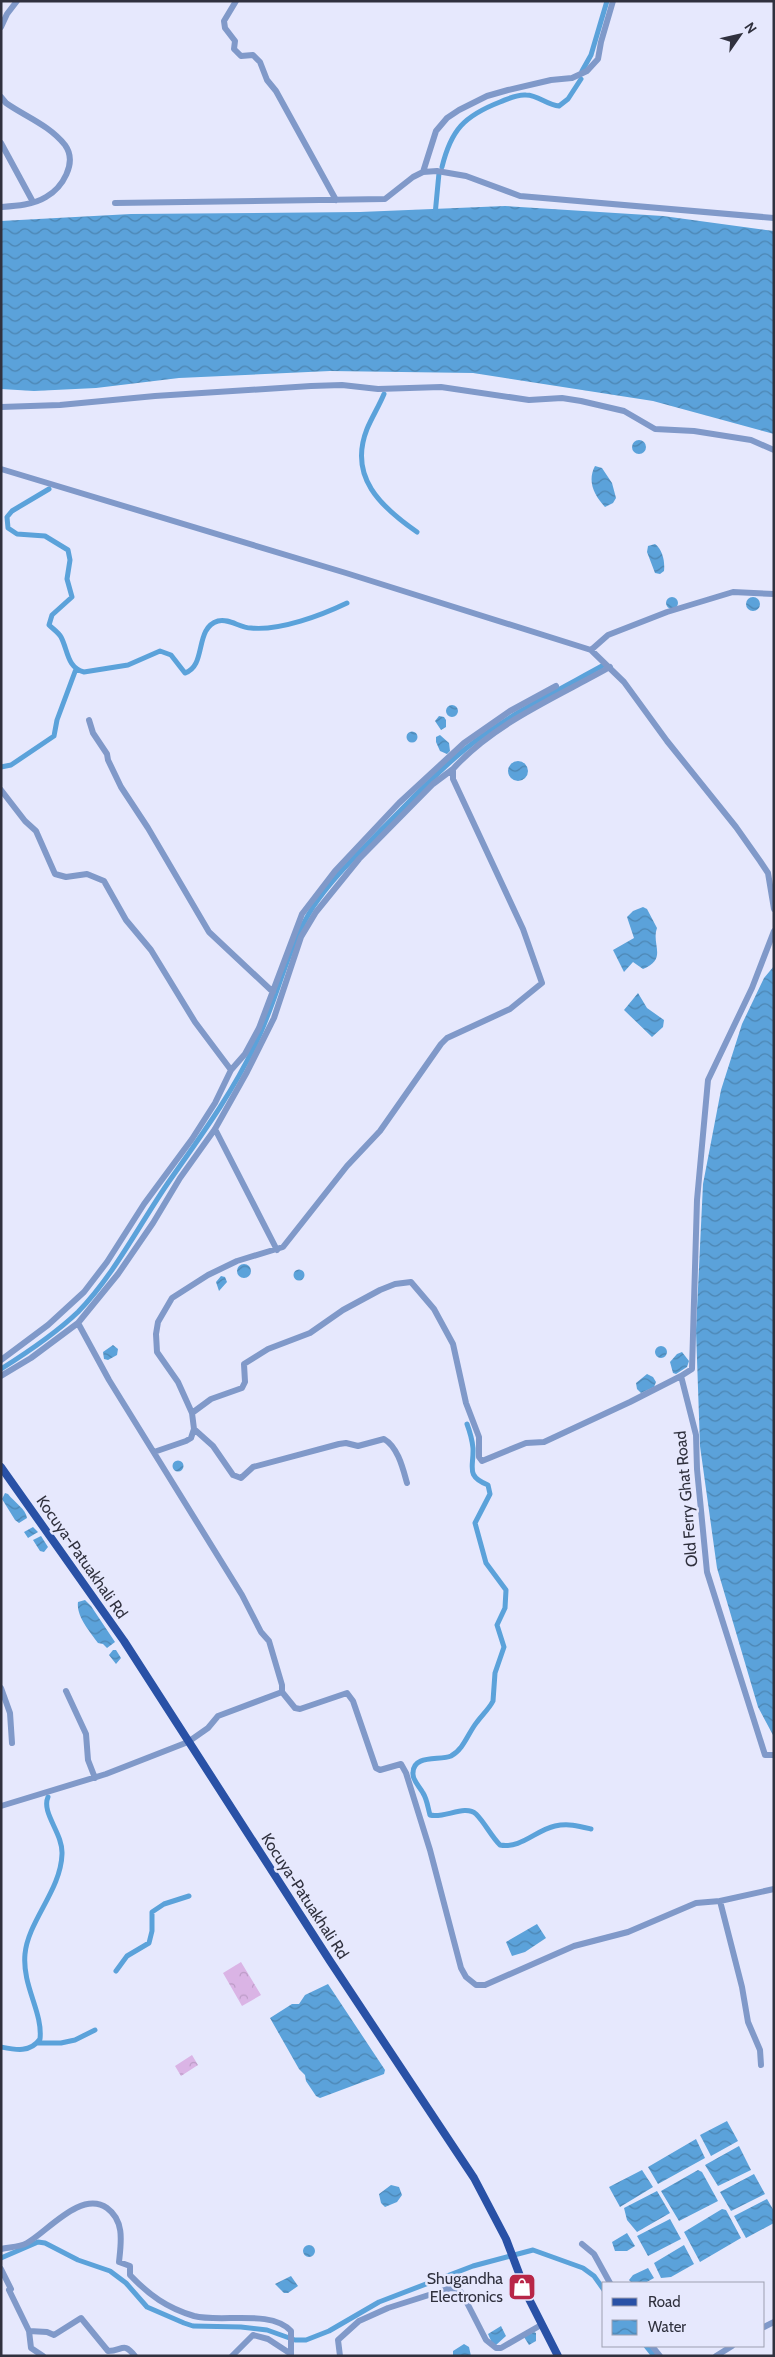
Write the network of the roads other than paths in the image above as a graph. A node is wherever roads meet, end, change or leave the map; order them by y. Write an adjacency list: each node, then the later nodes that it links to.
1 (17, 1): 4 (street)
2 (236, 1): 8 (street)
3 (613, 1): 7 (street)
4 (1, 27)
5 (1, 97): 9 (street)
6 (1, 143): 9 (street)
7 (423, 172): 8 (street); 12 (street)
8 (336, 200): 10 (street)
9 (33, 202): 11 (street)
10 (114, 203)
11 (1, 206)
12 (774, 218)
13 (1, 407): 14 (street)
14 (774, 450)
15 (1, 469): 17 (street)
16 (774, 594): 17 (street)
17 (591, 650): 18 (street)
18 (610, 668): 21 (street); 23 (street)
19 (556, 686): 26 (street)
20 (88, 720): 26 (street)
21 (453, 769): 28 (street); 29 (street)
22 (1, 790): 27 (street)
23 (772, 881): 24 (street)
24 (774, 909)
25 (774, 931): 33 (street)
26 (273, 992): 27 (street)
27 (231, 1070): 31 (street)
28 (215, 1129): 29 (street); 30 (street)
29 (277, 1250): 34 (street)
30 (78, 1323): 32 (street); 36 (street)
31 (1, 1360)
32 (1, 1376)
33 (681, 1376): 34 (street); 44 (street, Old Ferry Ghat Road)
34 (192, 1413): 35 (street)
35 (194, 1429): 36 (street); 38 (street)
36 (154, 1452): 41 (street)
37 (1, 1467): 43 (main road, Kocuya-Patuakhali Rd)
38 (407, 1483)
39 (1, 1688): 42 (street)
40 (66, 1691): 45 (street)
41 (282, 1692): 43 (street); 48 (street)
42 (12, 1742)
43 (188, 1742): 45 (street); 56 (main road, Kocuya-Patuakhali Rd)
44 (774, 1755)
45 (95, 1778): 46 (street)
46 (1, 1806)
47 (774, 1889): 48 (street)
48 (720, 1900): 49 (street)
49 (762, 2065)
50 (582, 2244): 53 (street)
51 (1, 2249): 59 (street)
52 (1, 2269): 54 (street)
53 (609, 2282)
54 (9, 2290): 55 (street); 57 (street)
55 (1, 2292)
56 (542, 2325): 63 (street); 64 (main road, Kocuya-Patuakhali Rd)
57 (29, 2331): 60 (street); 61 (street)
58 (730, 2347): 65 (street)
59 (291, 2353): 62 (street)
60 (43, 2356)
61 (135, 2356)
62 (232, 2356)
63 (340, 2356)
64 (558, 2356)
65 (716, 2356)

